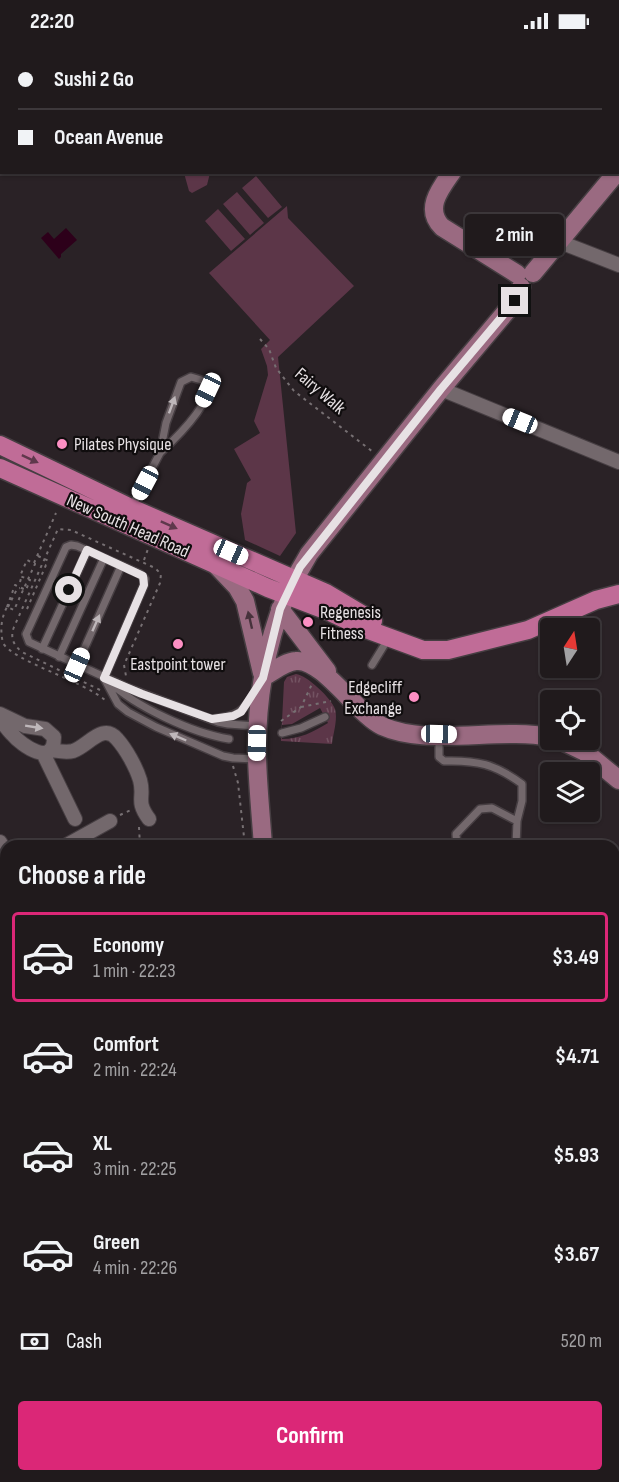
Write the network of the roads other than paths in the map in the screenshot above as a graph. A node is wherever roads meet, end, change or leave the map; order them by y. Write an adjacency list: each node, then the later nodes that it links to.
1 (451, 174): 5 (street)
2 (616, 174): 3 (street)
3 (560, 242): 4 (street); 5 (street)
4 (619, 265)
5 (523, 278): 6 (street)
6 (441, 389): 9 (street); 17 (street)
7 (0, 445): 11 (main road, New South Head Road, one-way to 11)
8 (160, 453): 8 (lane, one-way to 8); 11 (lane)
9 (619, 462)
10 (0, 468): 14 (main road, New South Head Road)
11 (131, 508): 17 (main road, New South Head Road, one-way to 17)
12 (87, 550): 13 (lane); 19 (lane); 19 (lane)
13 (104, 558): 15 (lane); 20 (lane)
14 (215, 564): 17 (main road, New South Head Road); 24 (street, one-way to 14)
15 (121, 566): 21 (lane, one-way to 15); 23 (lane)
16 (619, 594): 18 (main road, New South Head Road)
17 (287, 595): 18 (main road, New South Head Road); 24 (street); 25 (street)
18 (389, 637): 22 (lane)
19 (42, 649): 20 (lane)
20 (59, 657): 21 (lane)
21 (77, 665): 23 (lane)
22 (372, 665)
23 (104, 678): 29 (lane); 34 (lane); 37 (lane, one-way to 23)
24 (263, 678): 25 (street); 29 (lane); 30 (street)
25 (336, 695): 32 (street)
26 (0, 714): 35 (street, one-way to 35)
27 (325, 717): 31 (lane)
28 (0, 719): 35 (street)
29 (212, 719): 30 (lane)
30 (257, 726): 37 (street)
31 (282, 733)
32 (439, 734): 33 (street); 41 (lane)
33 (540, 735)
34 (229, 739)
35 (49, 748): 39 (street); 40 (street)
36 (581, 750): 38 (street)
37 (257, 759): 44 (street)
38 (619, 780)
39 (75, 819)
40 (149, 819)
41 (517, 820): 45 (lane); 46 (lane)
42 (110, 821): 43 (street)
43 (76, 840)
44 (263, 840)
45 (456, 840)
46 (516, 840)

